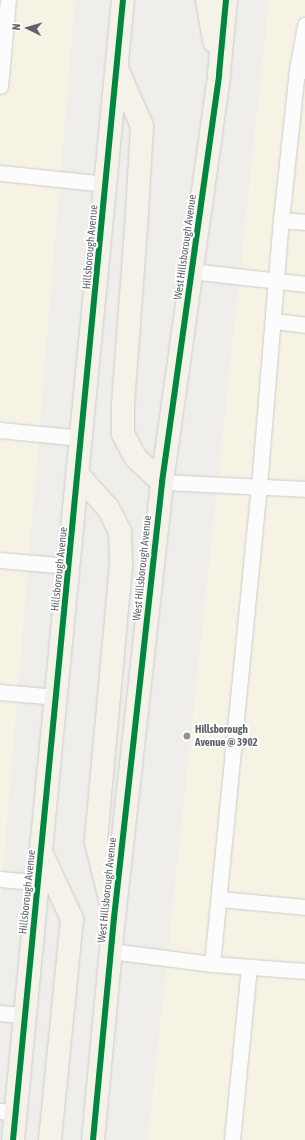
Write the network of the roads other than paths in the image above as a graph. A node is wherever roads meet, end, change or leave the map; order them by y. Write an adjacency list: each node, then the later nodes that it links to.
1 (8, 0): 9 (lane)
2 (123, 0): 6 (main road, Hillsborough Avenue)
3 (207, 0): 8 (main road)
4 (226, 0): 8 (main road, West Hillsborough Avenue)
5 (305, 25): 7 (lane)
6 (117, 68): 11 (main road, Hillsborough Avenue); 22 (main road)
7 (301, 70): 12 (lane)
8 (219, 74): 14 (main road, West Hillsborough Avenue)
9 (0, 86)
10 (0, 173): 11 (lane)
11 (106, 184): 20 (main road, Hillsborough Avenue)
12 (281, 220): 13 (lane); 15 (lane)
13 (305, 222)
14 (191, 271): 15 (lane); 22 (main road, West Hillsborough Avenue)
15 (277, 281): 16 (lane); 17 (lane)
16 (305, 284)
17 (274, 321): 18 (lane); 23 (lane)
18 (305, 324)
19 (0, 430): 20 (lane)
20 (82, 438): 21 (main road, Hillsborough Avenue)
21 (78, 475): 26 (main road, Hillsborough Avenue); 34 (main road)
22 (162, 482): 23 (lane); 34 (main road, West Hillsborough Avenue)
23 (259, 486): 24 (lane); 32 (lane)
24 (305, 489)
25 (0, 560): 26 (lane)
26 (69, 566): 28 (main road, Hillsborough Avenue)
27 (0, 692): 28 (lane)
28 (57, 697): 29 (main road, Hillsborough Avenue)
29 (41, 853): 31 (main road, Hillsborough Avenue); 43 (main road)
30 (0, 879): 31 (lane)
31 (38, 882): 40 (main road, Hillsborough Avenue)
32 (219, 899): 33 (lane); 36 (lane)
33 (305, 908)
34 (114, 918): 35 (main road, West Hillsborough Avenue)
35 (111, 951): 36 (lane); 44 (main road, West Hillsborough Avenue)
36 (212, 964): 37 (lane)
37 (249, 967): 38 (lane); 45 (lane)
38 (305, 971)
39 (0, 1012): 40 (lane)
40 (25, 1015): 41 (main road, Hillsborough Avenue)
41 (8, 1112): 42 (main road, Hillsborough Avenue)
42 (13, 1140)
43 (50, 1140)
44 (92, 1140)
45 (232, 1140)

